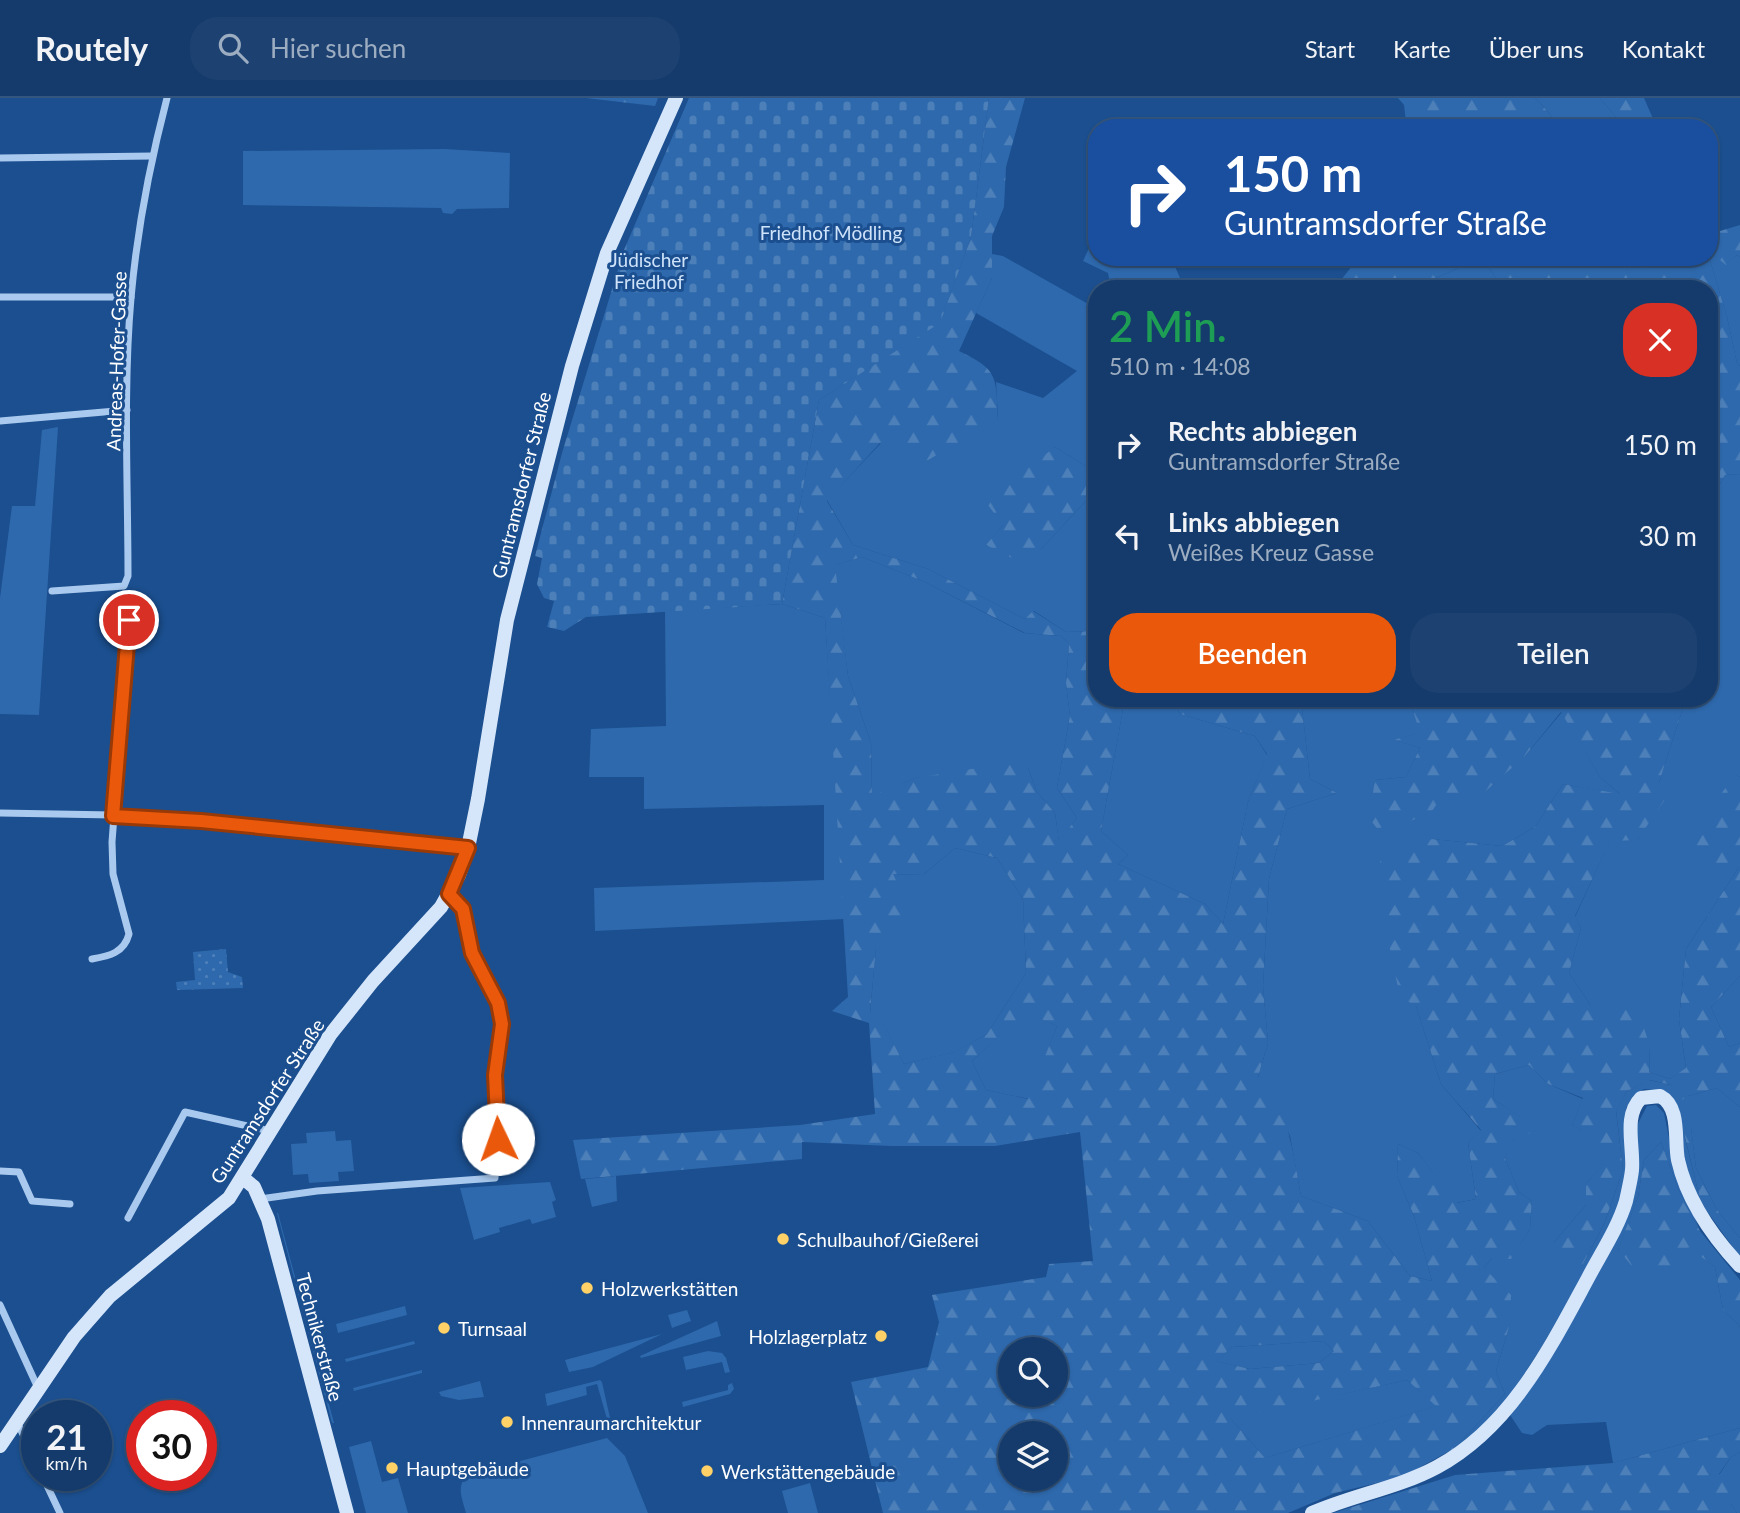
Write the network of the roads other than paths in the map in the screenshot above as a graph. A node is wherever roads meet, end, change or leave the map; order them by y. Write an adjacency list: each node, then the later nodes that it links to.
1 (167, 98): 3 (street, Andreas-Hofer-Gasse)
2 (676, 98): 13 (street, Guntramsdorfer Straße)
3 (152, 156): 4 (street); 6 (street, Andreas-Hofer-Gasse)
4 (0, 158)
5 (0, 297): 6 (street)
6 (131, 297): 7 (street, Andreas-Hofer-Gasse)
7 (127, 410): 8 (street); 9 (street, Andreas-Hofer-Gasse)
8 (0, 421)
9 (52, 591)
10 (129, 620): 12 (street)
11 (0, 813): 12 (street)
12 (113, 816): 13 (street); 15 (street)
13 (468, 848): 14 (street, Guntramsdorfer Straße)
14 (449, 894): 16 (street, Guntramsdorfer Straße); 19 (street)
15 (92, 959)
16 (270, 1131): 18 (street, Guntramsdorfer Straße); 21 (street)
17 (0, 1171): 20 (street)
18 (243, 1178): 19 (street, Technikerstraße); 24 (street, Guntramsdorfer Straße)
19 (260, 1199): 31 (street, Technikerstraße)
20 (70, 1204)
21 (128, 1218)
22 (1740, 1266): 29 (street)
23 (0, 1305): 24 (street)
24 (38, 1388): 25 (street, Guntramsdorfer Straße)
25 (17, 1422): 26 (street); 27 (street, Guntramsdorfer Straße)
26 (21, 1430)
27 (0, 1446)
28 (50, 1491): 30 (street)
29 (1329, 1510): 32 (street)
30 (60, 1513)
31 (347, 1513)
32 (1312, 1513)

